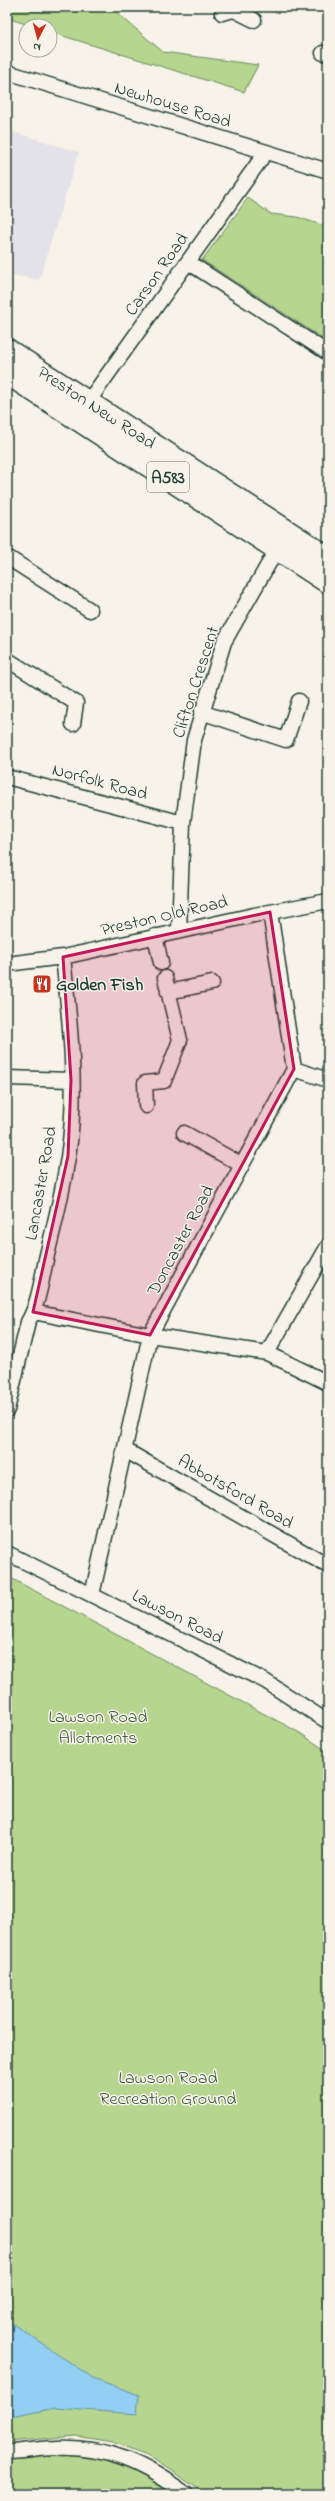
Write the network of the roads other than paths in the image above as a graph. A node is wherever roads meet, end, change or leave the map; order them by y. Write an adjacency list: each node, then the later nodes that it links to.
1 (230, 10): 2 (street)
2 (254, 20)
3 (7, 72): 4 (street, Newhouse Road)
4 (266, 152): 5 (street, Newhouse Road); 6 (street, Carson Road)
5 (328, 171)
6 (188, 262): 8 (street); 10 (street, Carson Road)
7 (7, 350): 10 (highway, Preston New Road / A583)
8 (328, 353)
9 (7, 373): 10 (highway, Preston New Road / A583)
10 (83, 409): 11 (highway, Preston New Road / A583)
11 (282, 540): 13 (highway, Preston New Road / A583); 14 (highway, Preston New Road / A583); 18 (street, Clifton Crescent)
12 (7, 557): 15 (street)
13 (328, 558)
14 (328, 582)
15 (90, 610)
16 (7, 662): 19 (street)
17 (300, 701): 18 (street)
18 (201, 712): 21 (street, Clifton Crescent)
19 (73, 724)
20 (7, 777): 21 (street, Norfolk Road)
21 (183, 823): 24 (street, Clifton Crescent)
22 (328, 901): 23 (street, Preston Old Road)
23 (270, 912): 24 (street, Preston Old Road); 32 (street)
24 (179, 931): 25 (street, Preston Old Road)
25 (155, 936): 26 (street, Preston Old Road); 27 (street)
26 (63, 957): 28 (street, Preston Old Road); 34 (street, Lancaster Road)
27 (161, 963)
28 (7, 964)
29 (165, 978): 31 (street)
30 (212, 983): 31 (street)
31 (168, 992): 36 (street)
32 (294, 1069): 35 (street); 38 (street, Doncaster Road)
33 (7, 1078): 34 (street)
34 (72, 1080): 40 (street, Lancaster Road)
35 (328, 1080)
36 (146, 1106)
37 (184, 1133): 38 (street)
38 (242, 1165): 41 (street, Doncaster Road)
39 (328, 1246): 42 (street)
40 (33, 1312): 41 (street); 43 (street, Lancaster Road)
41 (150, 1335): 42 (street); 46 (street, Doncaster Road)
42 (267, 1353): 44 (street)
43 (13, 1364): 45 (street, Lancaster Road)
44 (328, 1383)
45 (7, 1410)
46 (125, 1450): 48 (street, Abbotsford Road); 49 (street, Doncaster Road)
47 (7, 1553): 49 (street, Lawson Road)
48 (328, 1566)
49 (92, 1595): 50 (street, Lawson Road)
50 (328, 1722)
51 (7, 2452): 52 (street)
52 (186, 2494)

